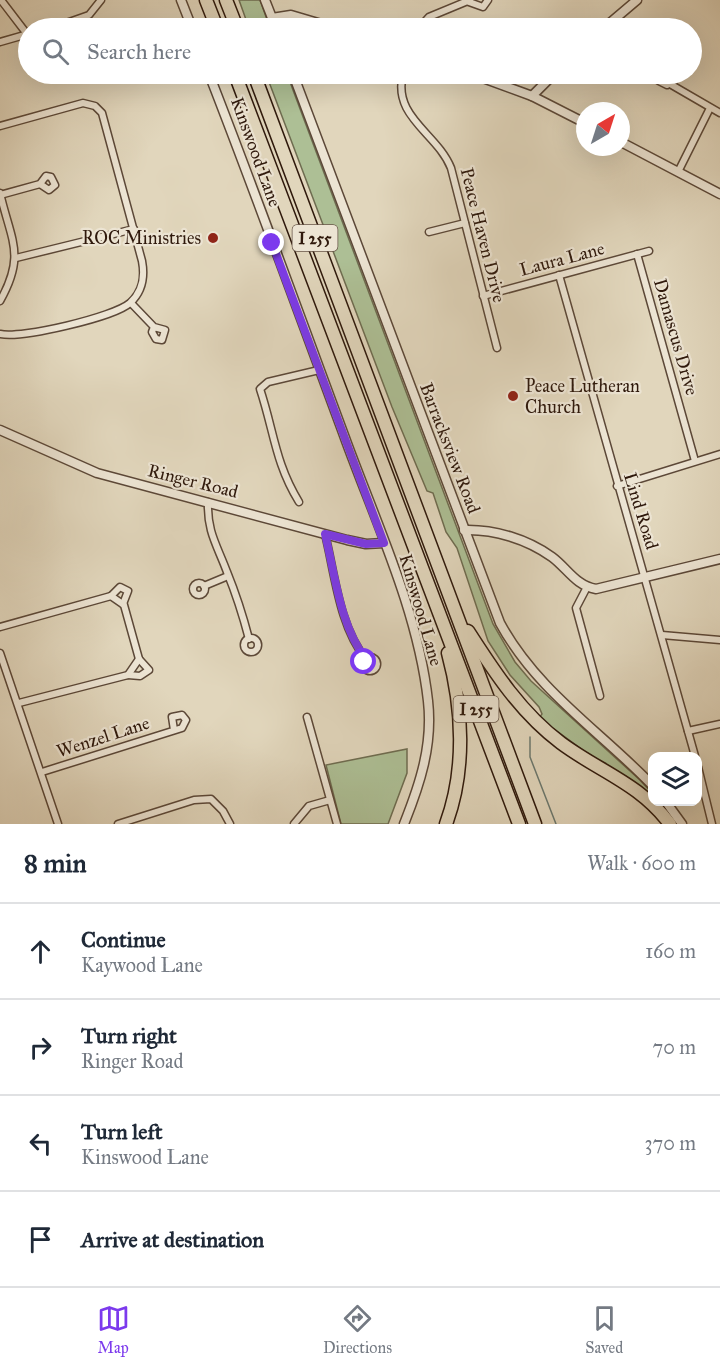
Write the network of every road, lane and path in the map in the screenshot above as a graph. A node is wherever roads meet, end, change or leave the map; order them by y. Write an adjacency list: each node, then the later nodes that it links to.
1 (1, 0): 18 (street)
2 (101, 0): 10 (street)
3 (181, 0): 11 (street)
4 (206, 0): 12 (highway)
5 (226, 0): 13 (highway)
6 (265, 0): 14 (street)
7 (488, 0): 9 (street)
8 (637, 0): 17 (street)
9 (470, 1): 16 (street)
10 (80, 18)
11 (188, 18)
12 (213, 18)
13 (233, 18)
14 (272, 18): 15 (street)
15 (301, 18)
16 (428, 18)
17 (616, 18)
18 (18, 21)
19 (18, 37): 20 (street)
20 (0, 42)
21 (213, 84): 52 (street, Kinswood Lane)
22 (238, 84): 67 (highway, I 255)
23 (258, 84): 70 (highway, I 255)
24 (297, 84): 59 (street, Barracksview Road)
25 (400, 84): 39 (street, Peace Haven Drive)
26 (499, 84): 29 (street)
27 (544, 84): 29 (street)
28 (670, 84): 30 (street)
29 (532, 96): 32 (street)
30 (710, 108): 31 (street); 35 (street)
31 (720, 113)
32 (576, 118)
33 (0, 126): 40 (street)
34 (630, 147): 35 (street)
35 (678, 172): 38 (street)
36 (40, 184): 37 (street)
37 (0, 194): 44 (street)
38 (720, 194)
39 (465, 223): 41 (street); 46 (street, Peace Haven Drive)
40 (134, 229): 44 (street); 48 (street)
41 (429, 232)
42 (649, 251): 43 (street, Laura Lane)
43 (637, 255): 45 (street, Laura Lane); 55 (street, Damascus Drive)
44 (16, 258): 47 (street)
45 (559, 275): 46 (street, Laura Lane); 56 (street, Lind Road)
46 (483, 296): 51 (street, Peace Haven Drive)
47 (0, 301)
48 (130, 303): 49 (street); 50 (street)
49 (154, 327)
50 (0, 334)
51 (497, 348)
52 (319, 370): 58 (street); 61 (street, Kinswood Lane)
53 (0, 430): 57 (street, Ringer Road)
54 (720, 454): 55 (street)
55 (695, 461): 56 (street)
56 (617, 486): 64 (street, Lind Road)
57 (208, 501): 60 (street, Ringer Road); 63 (street)
58 (299, 502)
59 (464, 530): 66 (street); 87 (street, Barracksview Road)
60 (325, 534): 61 (street, Ringer Road); 77 (street)
61 (384, 543): 98 (street, Kinswood Lane)
62 (720, 560): 64 (street)
63 (228, 576): 65 (street); 73 (street)
64 (645, 579): 66 (street); 72 (street, Lind Road)
65 (204, 586)
66 (587, 587): 79 (street)
67 (431, 594): 99 (highway); 100 (highway, I 255)
68 (111, 596): 69 (street); 69 (street); 71 (street)
69 (123, 604): 76 (street)
70 (454, 610): 101 (highway, I 255); 102 (highway)
71 (0, 627)
72 (662, 635): 74 (street); 84 (street, Lind Road)
73 (249, 639)
74 (720, 640)
75 (0, 653): 80 (street)
76 (139, 659): 78 (street); 78 (street)
77 (366, 659)
78 (128, 675): 80 (street)
79 (600, 696)
80 (19, 703): 86 (street)
81 (307, 717): 89 (street)
82 (720, 724): 84 (street)
83 (174, 730): 86 (street, Wenzel Lane)
84 (688, 731): 85 (street, Lind Road)
85 (694, 752)
86 (42, 772): 92 (street)
87 (648, 781)
88 (702, 783): 104 (street)
89 (330, 800): 96 (street); 97 (street)
90 (669, 806): 103 (street)
91 (141, 817): 93 (street); 94 (street); 95 (street)
92 (58, 824)
93 (118, 824)
94 (144, 824)
95 (230, 824)
96 (294, 824)
97 (337, 824)
98 (404, 824)
99 (446, 824)
100 (519, 824)
101 (535, 824)
102 (670, 824)
103 (682, 824)
104 (712, 824)

